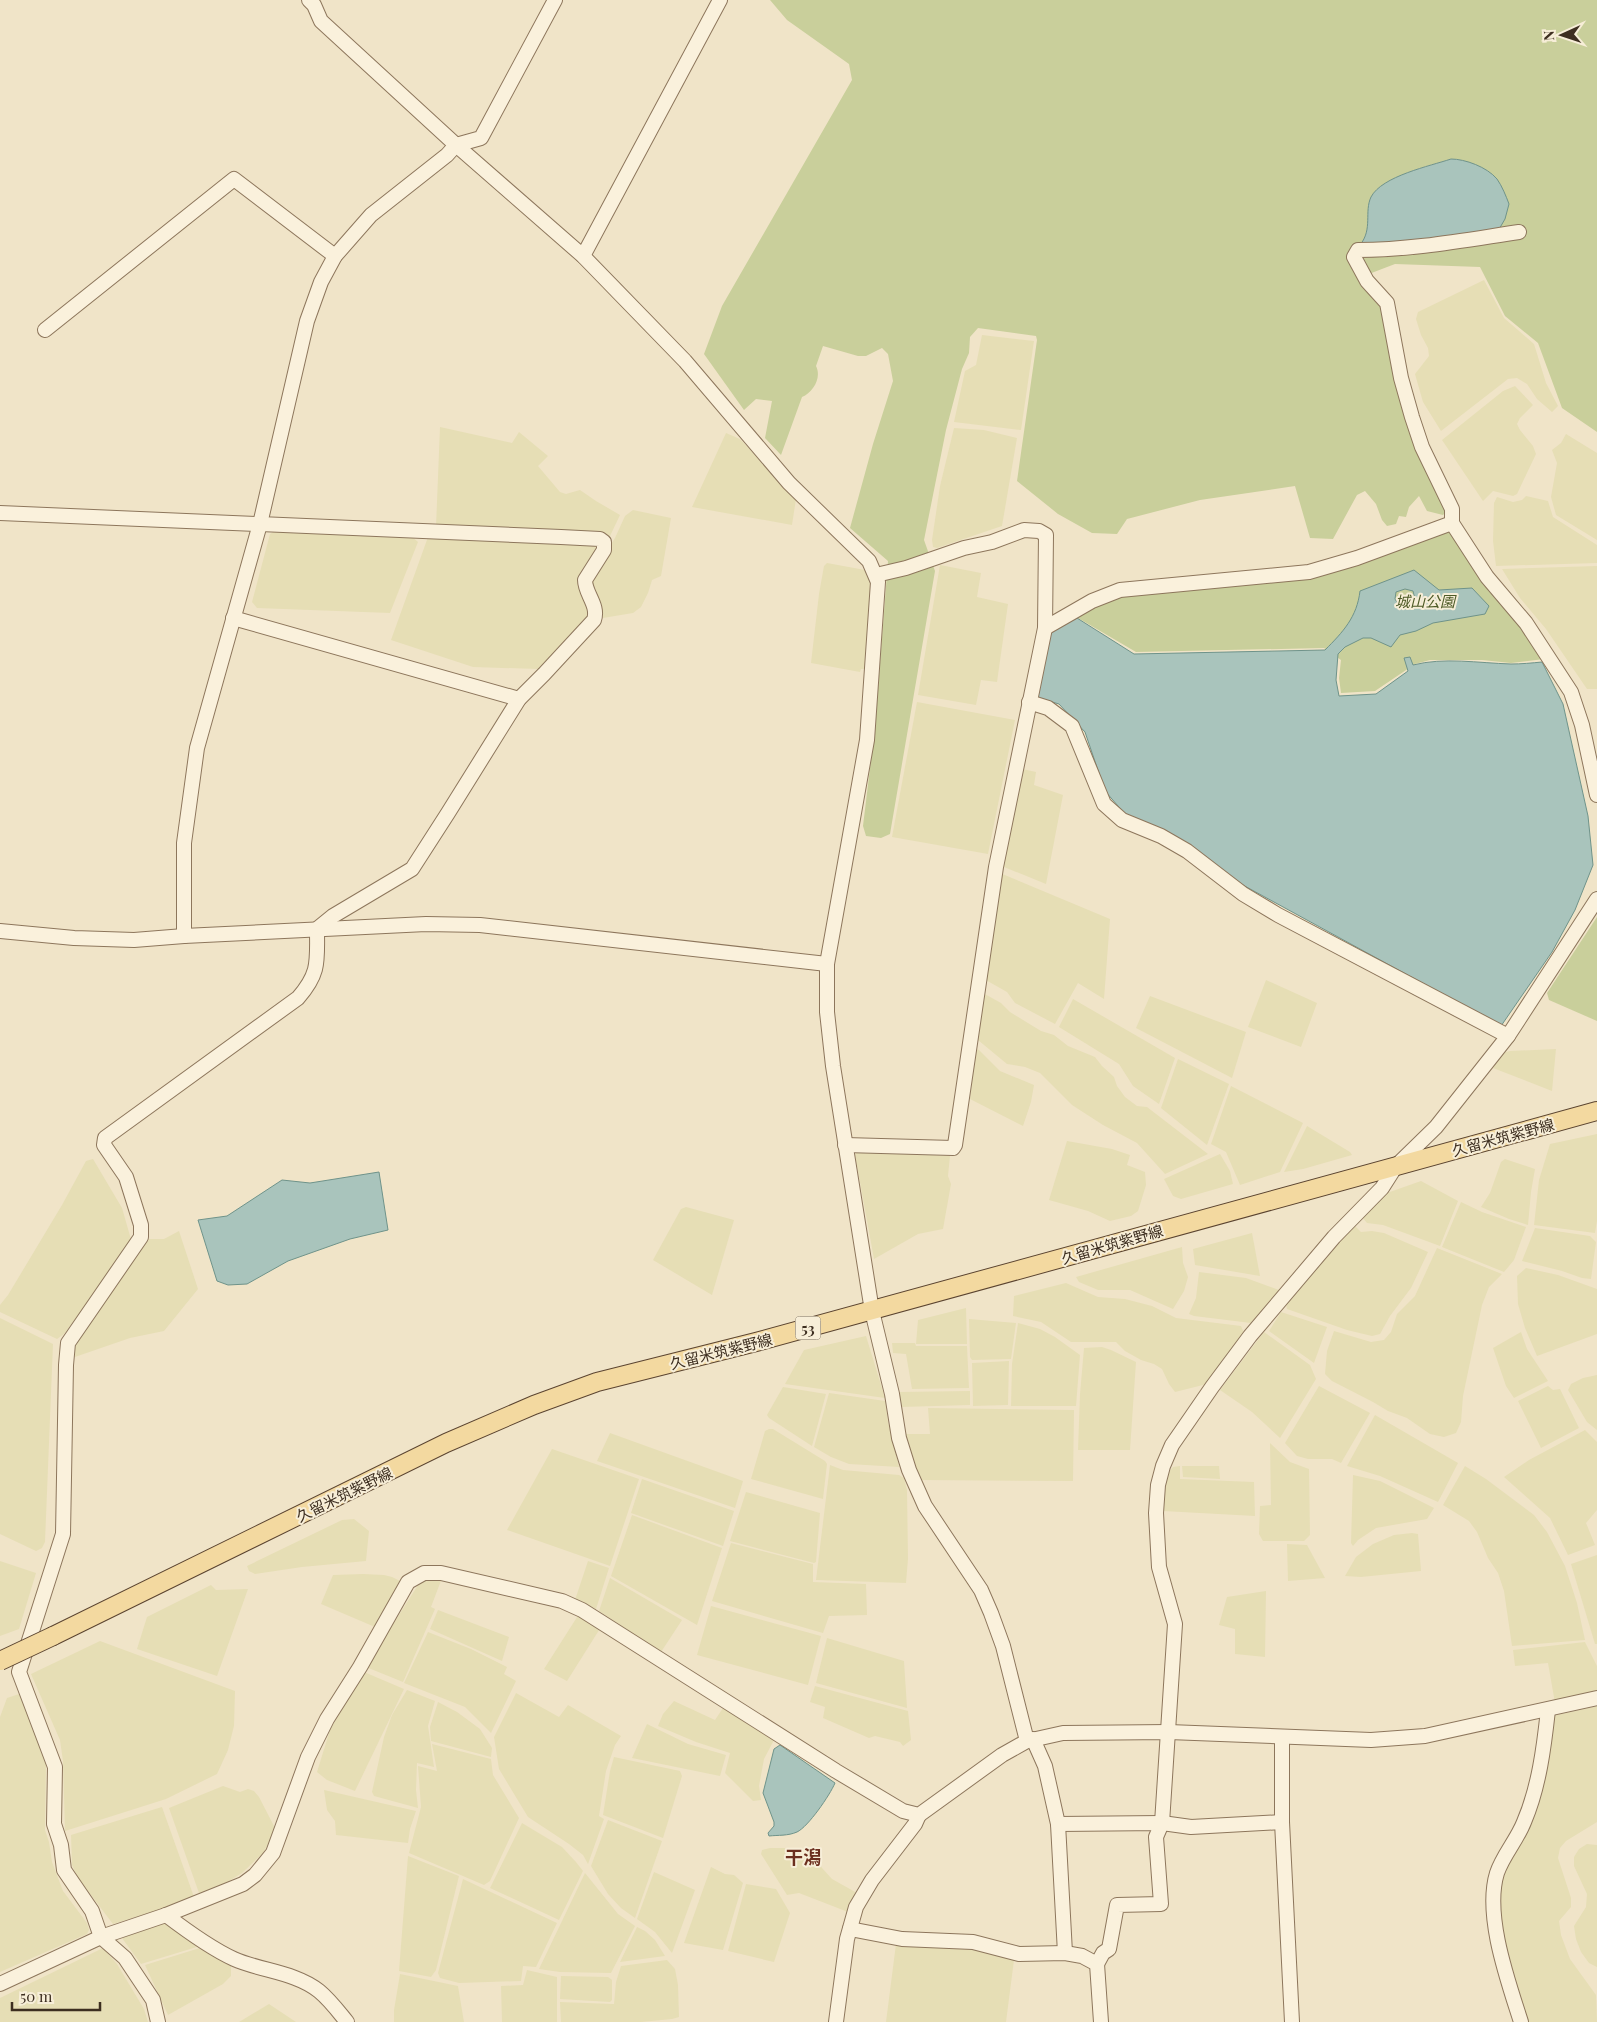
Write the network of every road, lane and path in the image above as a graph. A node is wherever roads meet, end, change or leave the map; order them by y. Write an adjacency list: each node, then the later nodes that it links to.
1 (309, 0): 4 (street)
2 (555, 0): 4 (street)
3 (720, 0): 7 (street)
4 (456, 145): 6 (street); 7 (street)
5 (1519, 232): 10 (street)
6 (335, 256): 8 (street); 11 (street)
7 (583, 256): 12 (street)
8 (45, 330)
9 (0, 513): 11 (street)
10 (1452, 523): 14 (street); 17 (street)
11 (260, 524): 13 (street); 15 (street)
12 (876, 575): 14 (street); 22 (street)
13 (233, 618): 15 (street); 21 (street)
14 (1045, 628): 16 (street)
15 (519, 699): 19 (street)
16 (1029, 702): 23 (street); 25 (street)
17 (1597, 795)
18 (1597, 900): 23 (street)
19 (317, 929): 21 (street); 22 (street); 40 (street)
20 (0, 931): 21 (street)
21 (184, 936)
22 (827, 964): 25 (street)
23 (1508, 1036): 26 (street)
24 (1597, 1111): 26 (main road, 久留米筑紫野線 / 53)
25 (845, 1145): 27 (street)
26 (1396, 1166): 27 (main road, 久留米筑紫野線 / 53); 31 (street)
27 (872, 1310): 28 (main road, 久留米筑紫野線 / 53, bridge); 33 (street)
28 (0, 1662)
29 (1597, 1698): 30 (street)
30 (1548, 1710): 32 (street); 49 (street)
31 (1169, 1732): 32 (street); 33 (street); 36 (street)
32 (1282, 1737): 35 (street)
33 (1030, 1740): 34 (street); 37 (street)
34 (918, 1815): 38 (street); 39 (street)
35 (1282, 1822): 36 (street); 48 (street)
36 (1162, 1823): 37 (street); 42 (street)
37 (1058, 1824): 41 (street)
38 (166, 1916): 40 (street); 45 (street)
39 (850, 1930): 41 (street); 46 (street)
40 (101, 1937): 43 (street); 44 (street)
41 (1065, 1952): 42 (street)
42 (1097, 1964): 47 (street)
43 (0, 1984)
44 (158, 2022)
45 (347, 2022)
46 (836, 2022)
47 (1101, 2022)
48 (1292, 2022)
49 (1521, 2022)

